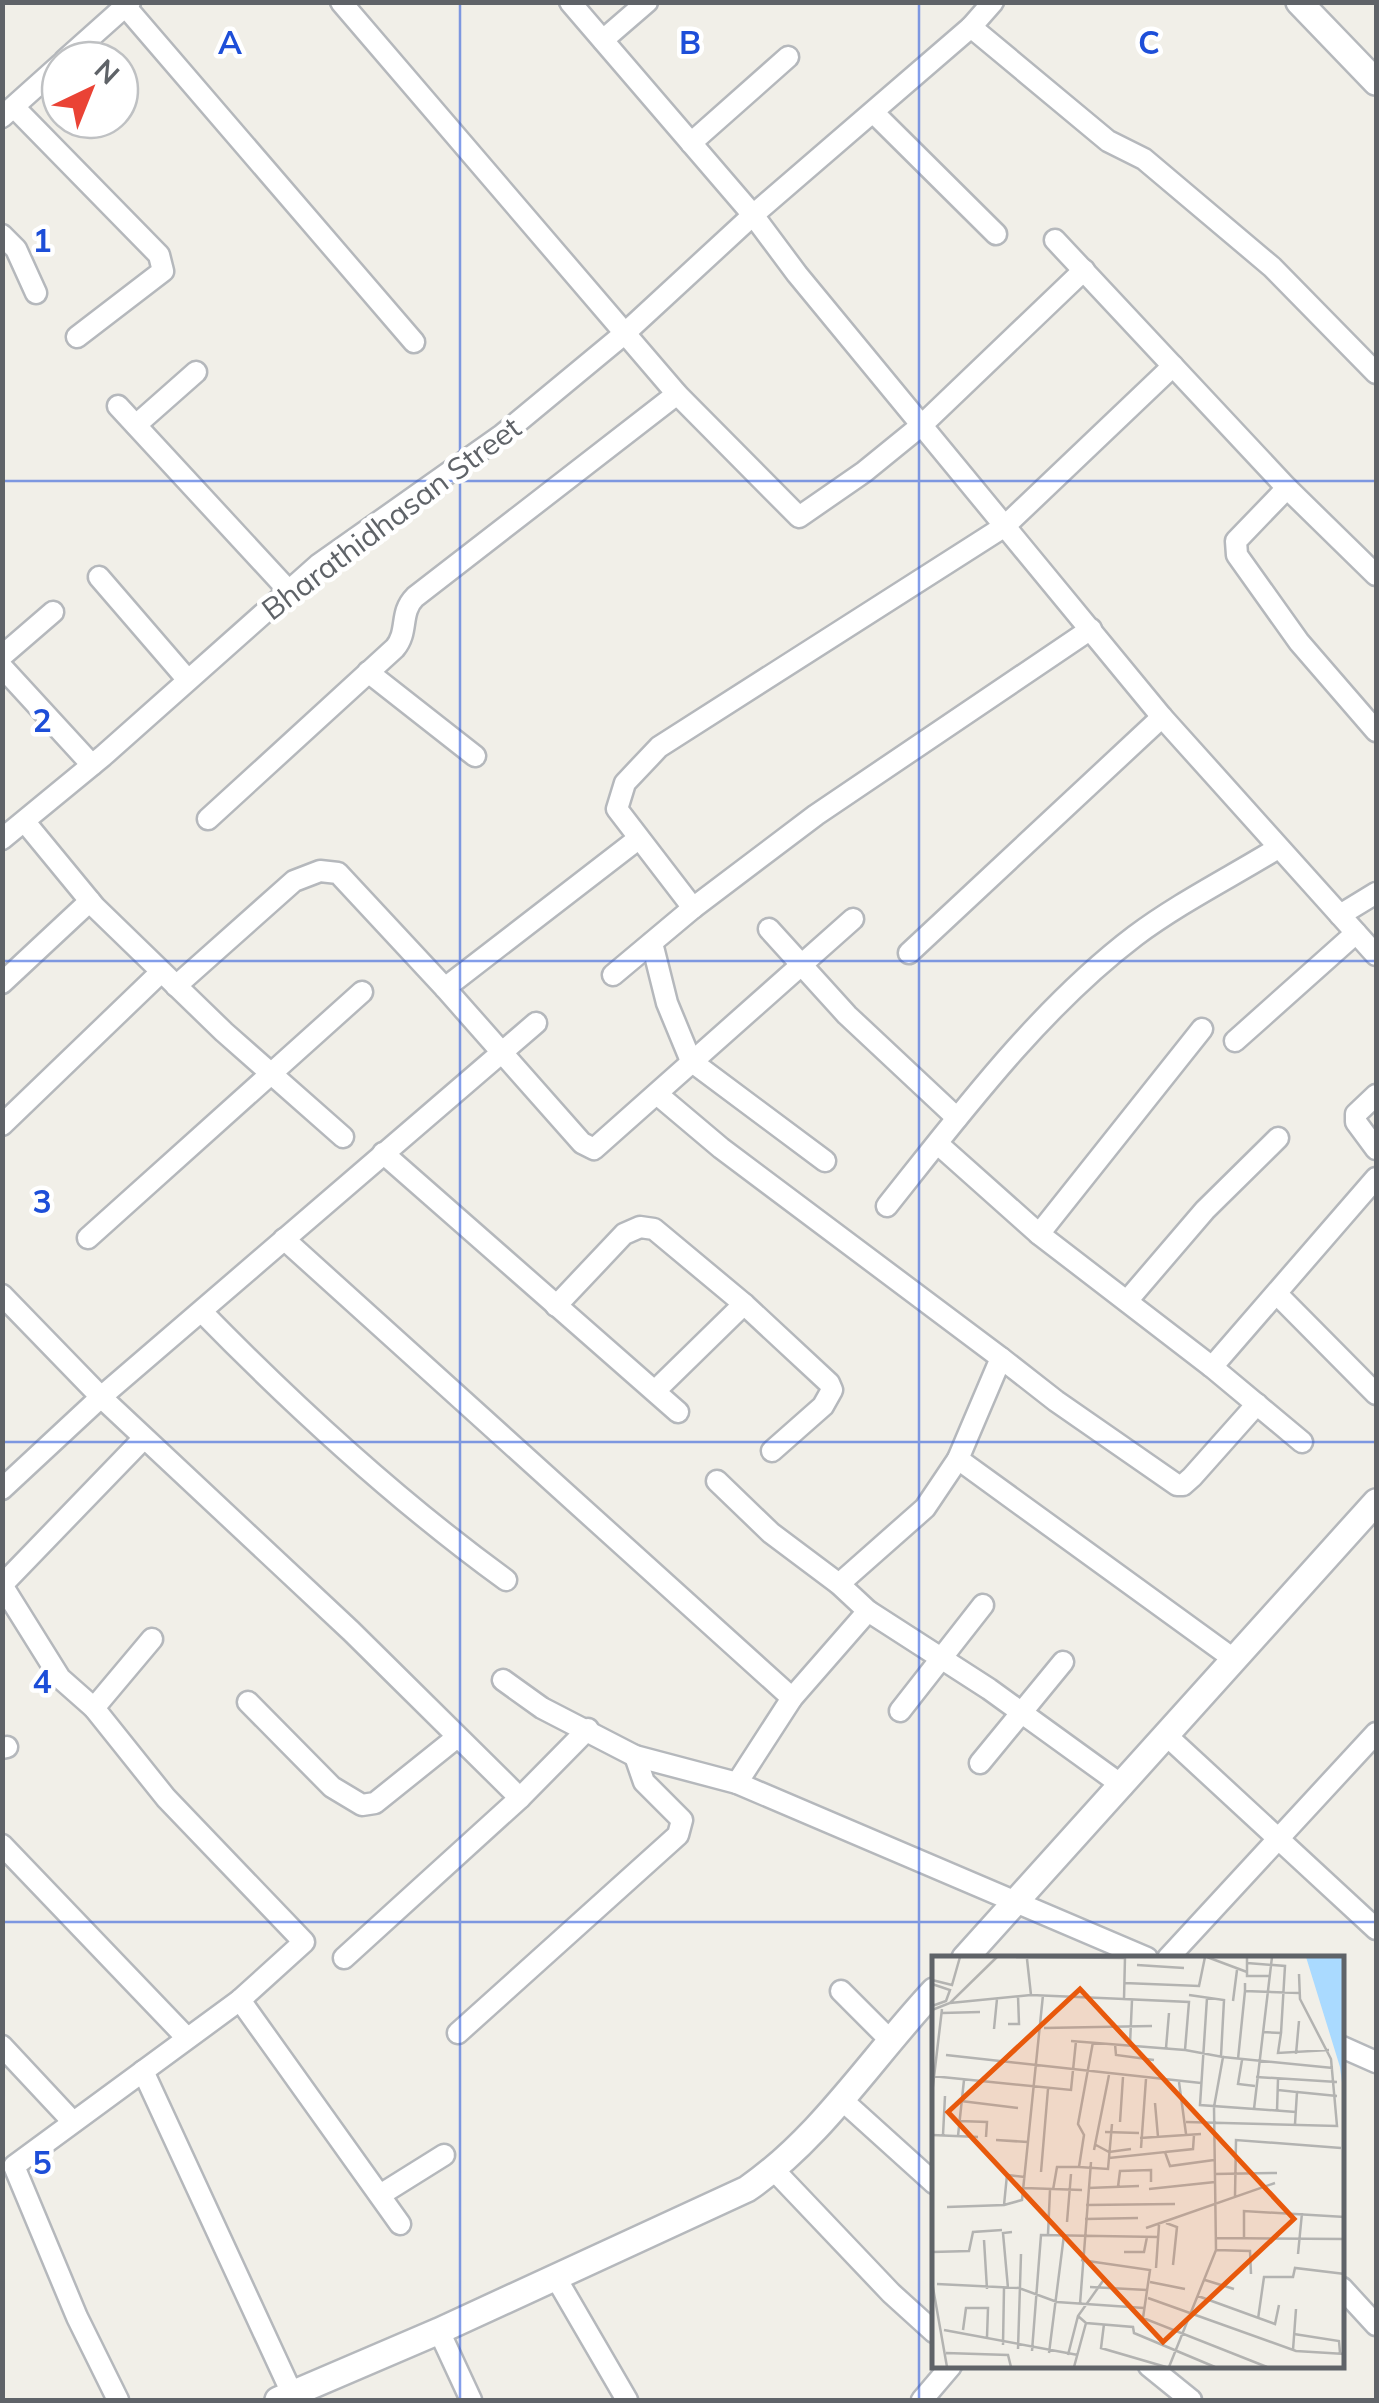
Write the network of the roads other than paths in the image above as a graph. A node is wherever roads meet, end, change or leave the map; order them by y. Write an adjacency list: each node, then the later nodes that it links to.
1 (340, 2): 22 (street)
2 (570, 2): 9 (street)
3 (648, 2): 9 (street)
4 (993, 2): 7 (street, Bharathidhasan Street)
5 (1298, 2): 11 (street)
6 (128, 4): 8 (street); 24 (street)
7 (971, 27): 14 (street, Bharathidhasan Street); 27 (street)
8 (88, 40)
9 (603, 40): 15 (street)
10 (788, 57): 15 (street)
11 (1376, 82)
12 (40, 83): 13 (street)
13 (8, 112): 23 (street)
14 (874, 113): 16 (street, Bharathidhasan Street); 17 (street)
15 (691, 142): 16 (street)
16 (753, 215): 22 (street, Bharathidhasan Street); 30 (street)
17 (996, 234)
18 (2, 236): 21 (street)
19 (1055, 240): 20 (street)
20 (1084, 270): 25 (street); 30 (street)
21 (36, 293)
22 (624, 334): 28 (street); 36 (street, Bharathidhasan Street)
23 (77, 336)
24 (414, 342)
25 (1173, 366): 32 (street); 33 (street)
26 (196, 372): 31 (street)
27 (1376, 373)
28 (677, 394): 30 (street); 41 (street)
29 (118, 406): 31 (street)
30 (923, 424): 33 (street)
31 (136, 425): 36 (street)
32 (1287, 488): 34 (street); 44 (street)
33 (1005, 526): 38 (street); 49 (street)
34 (1374, 566)
35 (99, 577): 42 (street)
36 (289, 591): 42 (street, Bharathidhasan Street)
37 (53, 612): 39 (street)
38 (1091, 629): 43 (street); 54 (street)
39 (2, 656)
40 (2, 667): 46 (street)
41 (368, 672): 45 (street); 47 (street)
42 (188, 679): 46 (street, Bharathidhasan Street)
43 (1162, 718): 51 (street); 60 (street)
44 (1376, 731)
45 (475, 756)
46 (92, 765): 48 (street, Bharathidhasan Street)
47 (208, 818)
48 (25, 822): 50 (street, Bharathidhasan Street); 53 (street)
49 (638, 838): 54 (street); 66 (street)
50 (2, 839)
51 (1278, 848): 55 (street); 76 (street)
52 (1376, 893): 55 (street)
53 (90, 901): 64 (street); 65 (street)
54 (693, 908): 59 (street)
55 (1340, 915): 58 (street)
56 (854, 919): 62 (street)
57 (769, 929): 62 (street)
58 (1356, 933): 61 (street); 70 (street)
59 (652, 943): 63 (street); 72 (street)
60 (909, 953)
61 (1376, 955)
62 (801, 966): 72 (street); 76 (street)
63 (613, 975)
64 (169, 979): 66 (street); 73 (street); 77 (street)
65 (2, 983)
66 (445, 988): 71 (street)
67 (362, 992): 73 (street)
68 (536, 1024): 71 (street)
69 (1202, 1029): 86 (street)
70 (1235, 1041)
71 (502, 1052): 74 (street); 82 (street)
72 (690, 1061): 74 (street); 83 (street)
73 (274, 1072): 78 (street); 87 (street)
74 (657, 1094): 95 (street)
75 (1376, 1095): 81 (street)
76 (957, 1118): 80 (street)
77 (2, 1125)
78 (343, 1137)
79 (1278, 1138): 91 (street)
80 (938, 1144): 85 (street); 86 (street)
81 (1376, 1149)
82 (383, 1153): 88 (street); 93 (street)
83 (825, 1162)
84 (1376, 1178): 89 (street)
85 (887, 1206)
86 (1039, 1234): 91 (street)
87 (88, 1238)
88 (284, 1240): 94 (street); 119 (street)
89 (1277, 1294): 96 (street); 98 (street)
90 (2, 1295): 99 (street)
91 (1127, 1301): 96 (street)
92 (744, 1304): 93 (street); 97 (street); 104 (street)
93 (556, 1306): 97 (street)
94 (202, 1312): 99 (street); 109 (street)
95 (1002, 1358): 100 (street); 105 (street)
96 (1212, 1367): 100 (street)
97 (655, 1391): 101 (street)
98 (1376, 1394)
99 (101, 1397): 102 (street); 107 (street)
100 (1257, 1404): 103 (street)
101 (678, 1412)
102 (144, 1438): 111 (street); 127 (street)
103 (1302, 1442)
104 (772, 1450)
105 (958, 1459): 110 (street); 116 (street)
106 (717, 1481): 110 (street)
107 (2, 1488)
108 (1376, 1502): 116 (street)
109 (506, 1580)
110 (839, 1584): 113 (street)
111 (2, 1585): 121 (street)
112 (983, 1606): 115 (street)
113 (868, 1611): 115 (street); 119 (street)
114 (152, 1639): 121 (street)
115 (941, 1658): 122 (street); 123 (street)
116 (1236, 1660): 126 (street)
117 (1063, 1662): 123 (street)
118 (503, 1680): 124 (street)
119 (792, 1698): 130 (street)
120 (248, 1702): 127 (street)
121 (94, 1708): 143 (street)
122 (900, 1711)
123 (1022, 1713): 129 (street); 131 (street)
124 (588, 1729): 128 (street); 132 (street)
125 (1376, 1733): 133 (street)
126 (1166, 1734): 131 (street); 133 (street)
127 (456, 1738): 132 (street)
128 (635, 1756): 130 (street); 144 (street)
129 (980, 1764)
130 (737, 1783): 135 (street)
131 (1123, 1786): 135 (street)
132 (520, 1798): 140 (street)
133 (1277, 1838): 136 (street); 139 (street)
134 (2, 1845): 145 (street)
135 (1018, 1902): 137 (street); 138 (street)
136 (1376, 1929)
137 (967, 1956)
138 (1142, 1956)
139 (1170, 1956)
140 (344, 1958)
141 (841, 1991): 146 (street)
142 (932, 1993): 146 (street)
143 (240, 2000): 145 (street); 156 (street)
144 (458, 2033)
145 (186, 2037): 150 (street)
146 (889, 2038): 151 (street)
147 (2, 2046): 152 (street)
148 (1344, 2047): 149 (street)
149 (1376, 2062)
150 (143, 2071): 152 (street); 165 (street)
151 (841, 2099): 154 (street); 155 (street)
152 (73, 2122): 166 (street)
153 (444, 2155): 156 (street)
154 (774, 2170): 158 (street); 161 (street)
155 (932, 2181)
156 (380, 2195): 157 (street)
157 (400, 2224)
158 (556, 2278): 162 (street); 168 (street)
159 (1344, 2290): 160 (street)
160 (1375, 2319)
161 (932, 2330)
162 (439, 2331): 165 (street); 167 (street)
163 (949, 2368): 169 (street)
164 (1151, 2368): 170 (street)
165 (288, 2398)
166 (118, 2400)
167 (471, 2400)
168 (627, 2400)
169 (922, 2400)
170 (1191, 2400)

